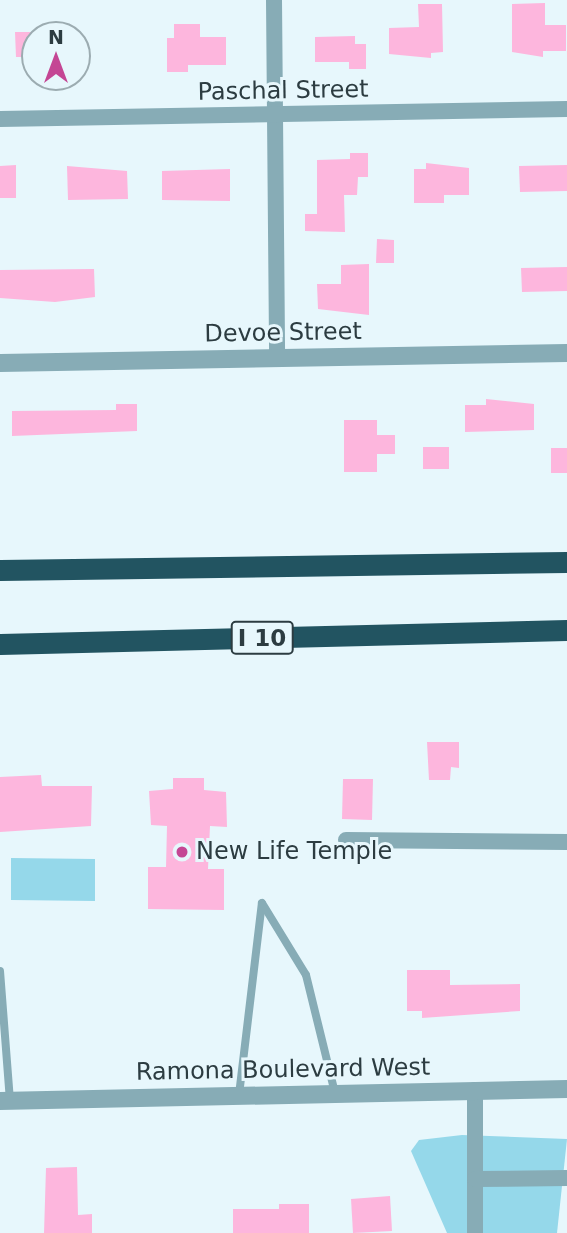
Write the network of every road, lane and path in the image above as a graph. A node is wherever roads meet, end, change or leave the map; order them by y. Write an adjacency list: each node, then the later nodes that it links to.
1 (274, 0): 3 (street)
2 (567, 109): 3 (street, Paschal Street)
3 (275, 114): 4 (street, Paschal Street); 6 (street)
4 (0, 118)
5 (567, 353): 6 (street, Devoe Street)
6 (277, 358): 7 (street, Devoe Street)
7 (0, 363)
8 (567, 562): 9 (highway)
9 (0, 570)
10 (567, 631): 11 (highway, I 10)
11 (0, 645)
12 (346, 840): 13 (street)
13 (567, 842)
14 (0, 971): 19 (lane)
15 (567, 1089): 16 (street, Ramona Boulevard West)
16 (475, 1090): 17 (street, Ramona Boulevard West); 21 (street)
17 (335, 1093): 18 (street, Ramona Boulevard West); 18 (lane)
18 (239, 1095): 19 (street, Ramona Boulevard West)
19 (5, 1101)
20 (567, 1178): 21 (street)
21 (475, 1179): 22 (street)
22 (475, 1233)

